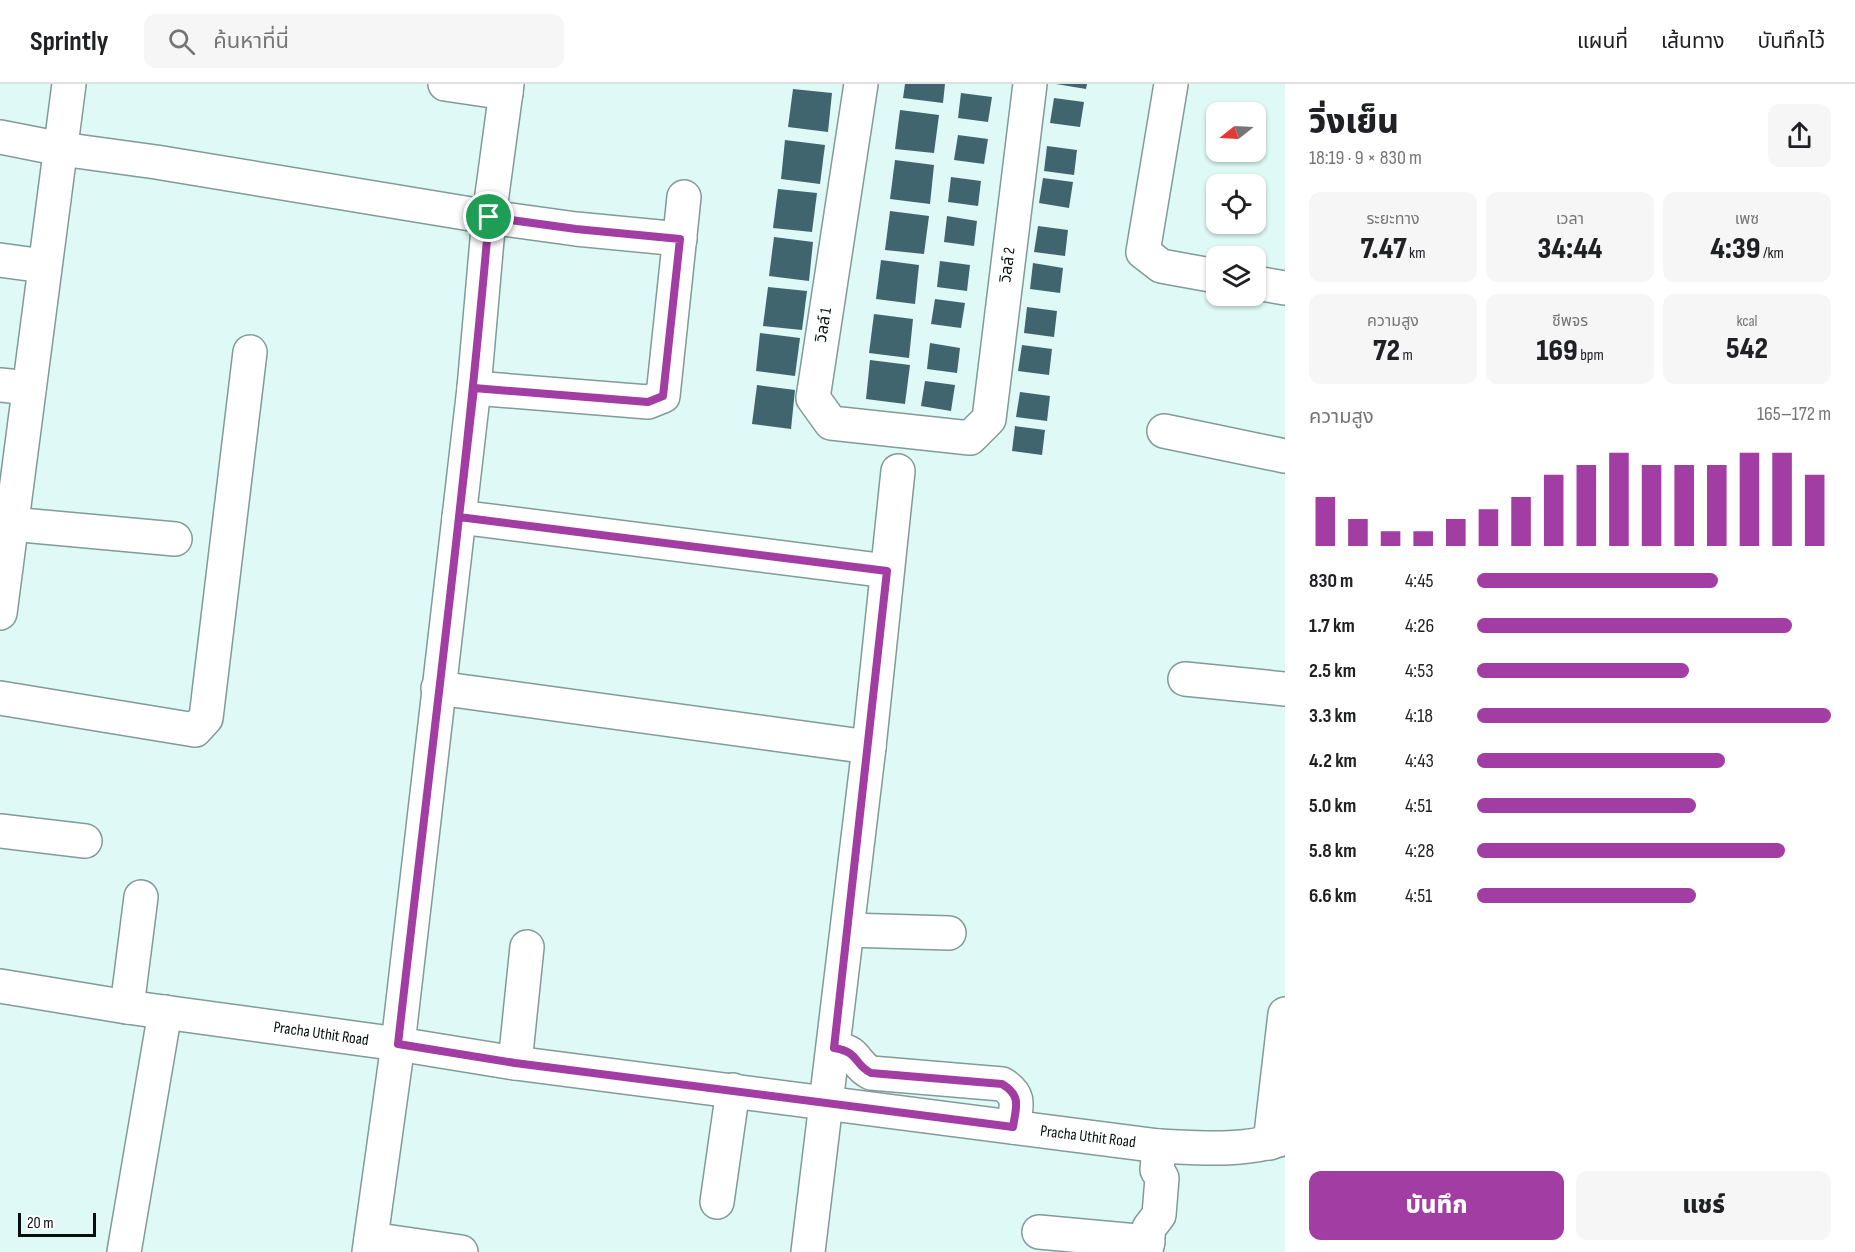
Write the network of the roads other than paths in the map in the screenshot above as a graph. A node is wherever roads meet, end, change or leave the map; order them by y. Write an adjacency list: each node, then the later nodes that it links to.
1 (69, 84): 8 (street)
2 (445, 84): 6 (street)
3 (861, 84): 21 (street, วิลล์ 1)
4 (1030, 84): 21 (street, วิลล์ 2)
5 (1170, 84): 14 (street)
6 (506, 88): 10 (street)
7 (0, 137): 8 (street)
8 (61, 149): 10 (street); 13 (street)
9 (684, 197): 11 (street)
10 (489, 217): 11 (street); 19 (street)
11 (680, 239): 19 (street)
12 (0, 260): 13 (street)
13 (44, 266): 18 (street)
14 (1206, 274)
15 (1266, 285): 16 (street)
16 (1285, 288)
17 (250, 352): 32 (street)
18 (14, 387): 25 (street)
19 (474, 388): 24 (street)
20 (1164, 431): 22 (street)
21 (970, 438)
22 (1285, 456)
23 (898, 471): 27 (street)
24 (459, 517): 27 (street); 30 (street)
25 (11, 524): 26 (street); 28 (street)
26 (175, 539)
27 (887, 571): 33 (street)
28 (0, 614)
29 (1185, 679): 31 (street)
30 (438, 688): 33 (street); 44 (street)
31 (1285, 689)
32 (0, 699)
33 (869, 747): 37 (street)
34 (0, 831): 35 (street)
35 (85, 841)
36 (141, 897): 41 (street)
37 (848, 930): 38 (street); 45 (street)
38 (949, 933)
39 (527, 947): 46 (street)
40 (0, 986): 41 (street, Pracha Uthit Road)
41 (127, 1007): 42 (street, Pracha Uthit Road)
42 (165, 1012): 44 (street, Pracha Uthit Road); 56 (street)
43 (1285, 1014): 50 (street)
44 (398, 1044): 46 (street, Pracha Uthit Road); 55 (street)
45 (834, 1048): 48 (street); 49 (street)
46 (515, 1063): 47 (street, Pracha Uthit Road)
47 (733, 1090): 48 (street, Pracha Uthit Road); 52 (street)
48 (828, 1103): 49 (street, Pracha Uthit Road); 58 (street)
49 (1013, 1127): 51 (street, Pracha Uthit Road)
50 (1278, 1140): 51 (street, Pracha Uthit Road)
51 (1158, 1158): 54 (street)
52 (717, 1202)
53 (1039, 1232): 54 (street)
54 (1147, 1241)
55 (370, 1245): 57 (street)
56 (124, 1252)
57 (461, 1252)
58 (808, 1252)

